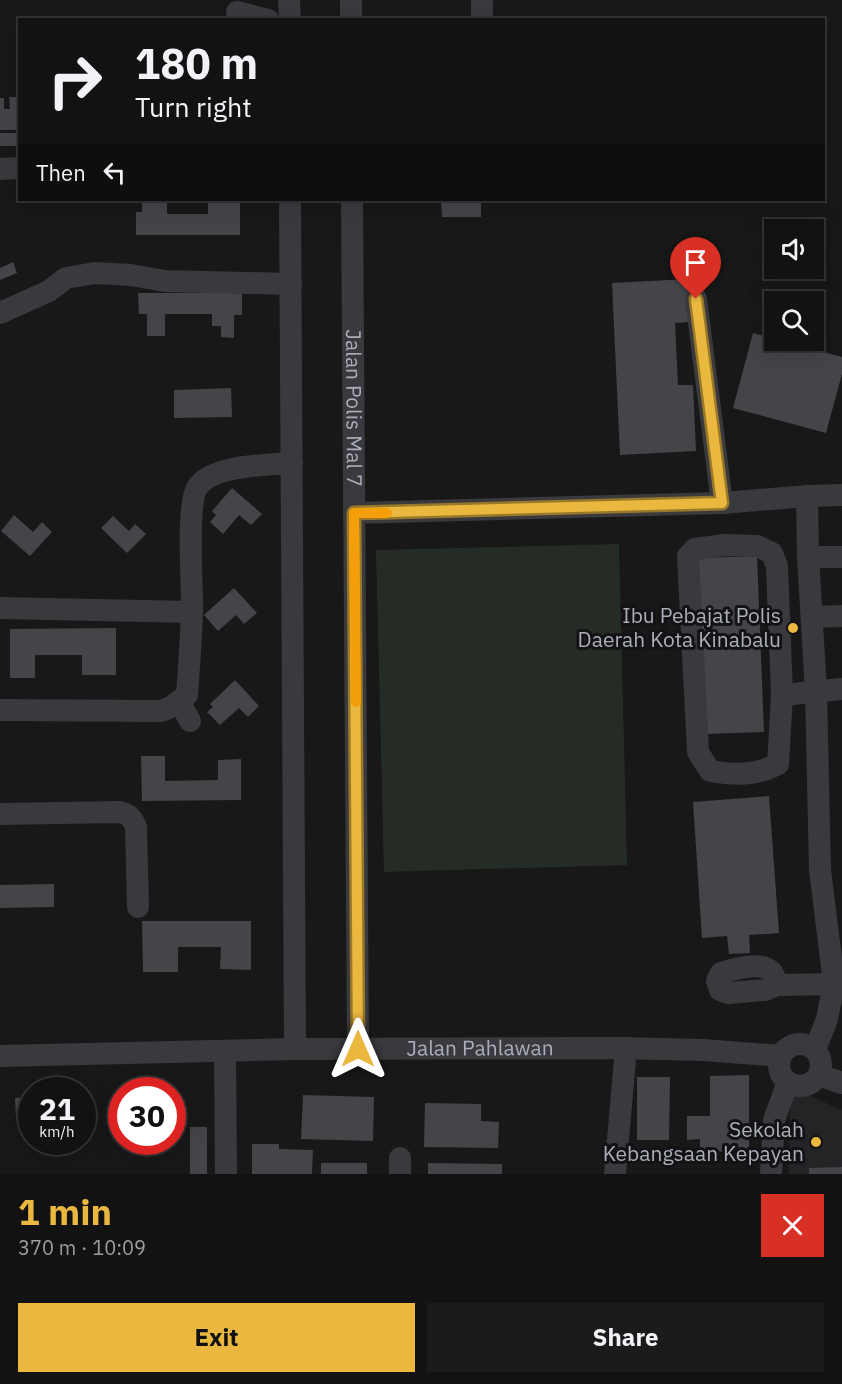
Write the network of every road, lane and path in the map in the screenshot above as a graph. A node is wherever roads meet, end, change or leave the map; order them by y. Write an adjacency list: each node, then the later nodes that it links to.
1 (290, 0): 6 (street)
2 (351, 0): 7 (street)
3 (482, 0): 8 (street)
4 (237, 12): 5 (street)
5 (260, 18)
6 (290, 18)
7 (351, 18)
8 (482, 18)
9 (18, 168): 10 (street)
10 (0, 169)
11 (290, 201): 13 (street)
12 (352, 201): 20 (street, Jalan Polis Mal 7)
13 (291, 284): 15 (street); 16 (street)
14 (696, 299): 19 (street)
15 (0, 313)
16 (292, 463): 24 (street); 37 (street)
17 (842, 495): 18 (street)
18 (807, 496): 19 (street); 21 (street)
19 (722, 503): 20 (street)
20 (354, 513): 38 (street, Jalan Polis Mal 7)
21 (808, 557): 22 (street); 25 (street)
22 (842, 557)
23 (0, 608): 24 (street)
24 (192, 612): 30 (street)
25 (812, 616): 26 (street); 28 (street)
26 (842, 616)
27 (842, 689): 28 (street)
28 (816, 691): 29 (street); 33 (street)
29 (782, 695): 29 (street)
30 (0, 710)
31 (0, 814): 32 (street)
32 (138, 907)
33 (835, 938): 34 (street)
34 (838, 984): 35 (street); 39 (street)
35 (777, 985)
36 (626, 1048): 38 (street, Jalan Pahlawan); 42 (street, Jalan Pahlawan); 47 (street)
37 (295, 1049): 38 (street, Jalan Pahlawan); 40 (street, Jalan Pahlawan)
38 (358, 1049)
39 (815, 1050): 42 (street); 43 (street)
40 (225, 1051): 41 (street, Jalan Pahlawan); 46 (street)
41 (0, 1056)
42 (781, 1056): 44 (street)
43 (819, 1075): 44 (street); 45 (street)
44 (788, 1082): 48 (street)
45 (842, 1083)
46 (226, 1174)
47 (615, 1174)
48 (771, 1174)

